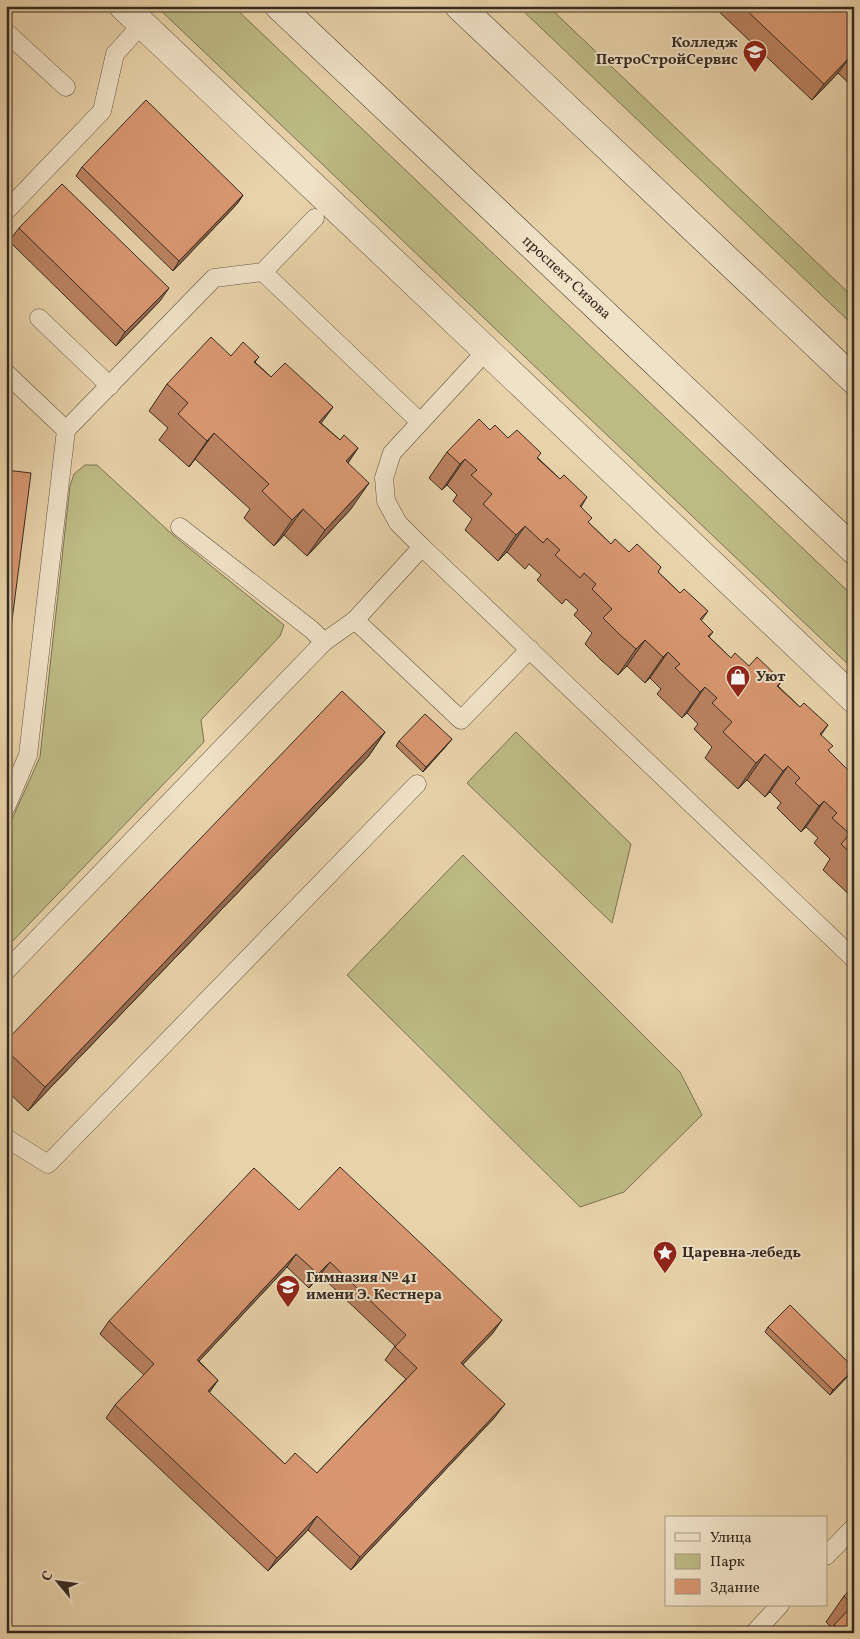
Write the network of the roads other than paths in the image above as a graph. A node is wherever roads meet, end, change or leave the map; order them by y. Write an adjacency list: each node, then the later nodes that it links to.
1 (279, 6): 18 (main road, проспект Сизова)
2 (459, 6): 12 (main road)
3 (133, 15): 6 (lane); 10 (main road)
4 (6, 32): 5 (lane)
5 (66, 87)
6 (6, 210)
7 (315, 218): 8 (lane)
8 (263, 272): 13 (lane); 14 (lane)
9 (39, 318): 13 (lane)
10 (487, 350): 14 (lane); 22 (main road)
11 (6, 373): 15 (lane)
12 (854, 380)
13 (110, 386): 15 (lane)
14 (420, 422): 17 (lane)
15 (66, 430): 24 (lane)
16 (180, 527): 20 (lane)
17 (422, 546): 19 (lane); 21 (lane)
18 (854, 550)
19 (355, 620): 20 (lane); 21 (lane)
20 (324, 642): 26 (lane)
21 (530, 649): 25 (lane)
22 (854, 699)
23 (417, 784): 27 (lane)
24 (6, 807)
25 (854, 959)
26 (6, 971)
27 (6, 1138)
28 (854, 1527): 29 (lane)
29 (828, 1554)
30 (779, 1606): 31 (lane)
31 (754, 1633)

